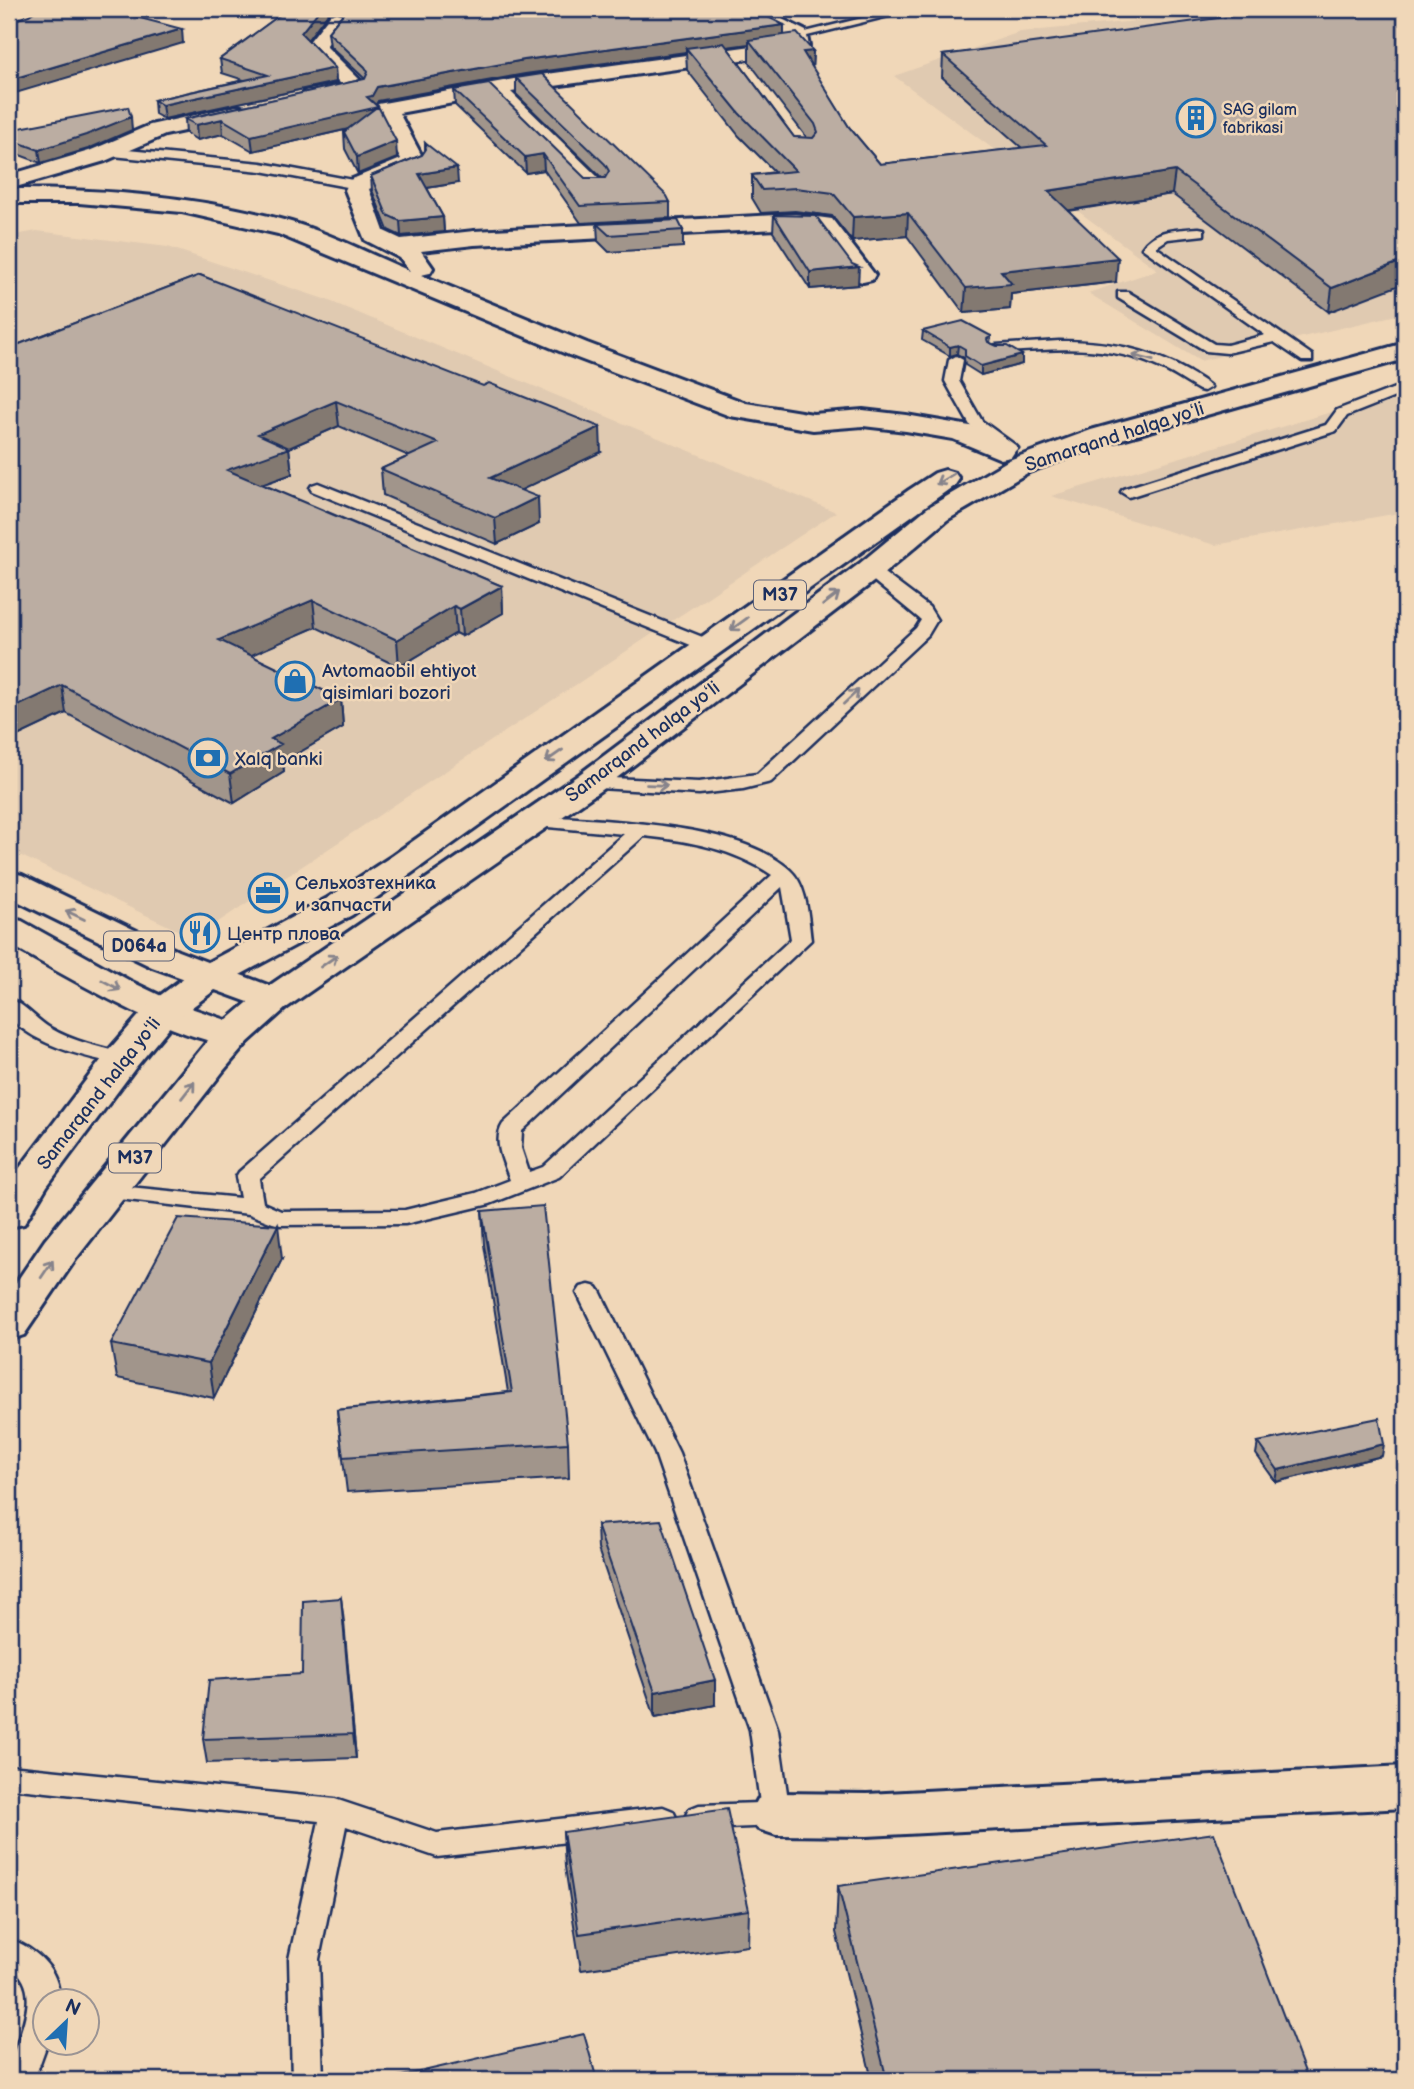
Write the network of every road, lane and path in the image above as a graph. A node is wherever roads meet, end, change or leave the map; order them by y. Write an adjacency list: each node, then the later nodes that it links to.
1 (747, 9): 4 (main road)
2 (912, 9): 4 (lane)
3 (337, 19): 7 (main road)
4 (799, 35): 5 (main road)
5 (729, 54): 6 (main road); 8 (main road)
6 (745, 76)
7 (356, 87): 9 (main road); 11 (main road)
8 (496, 89): 11 (main road); 15 (main road)
9 (290, 101)
10 (264, 107): 12 (main road)
11 (386, 109): 14 (main road)
12 (107, 152): 13 (main road); 14 (lane)
13 (9, 182)
14 (358, 185): 18 (main road)
15 (595, 187)
16 (9, 196): 20 (main road)
17 (1199, 232): 23 (lane)
18 (396, 247): 19 (main road); 20 (main road)
19 (863, 275)
20 (438, 291): 30 (main road)
21 (1123, 295): 23 (lane)
22 (1405, 329): 26 (main road, Samarqand halqa yoʻli / M37)
23 (1276, 337): 26 (lane)
24 (996, 349): 28 (lane, one-way to 24)
25 (1405, 351): 33 (main road, Samarqand halqa yoʻli / M37)
26 (1307, 358): 28 (main road, Samarqand halqa yoʻli / M37)
27 (957, 360): 30 (lane)
28 (1204, 387): 30 (main road, Samarqand halqa yoʻli / M37)
29 (1405, 388): 32 (lane)
30 (1005, 449): 34 (main road, Samarqand halqa yoʻli / M37, one-way to 34)
31 (318, 488): 34 (lane)
32 (1129, 492)
33 (870, 570): 35 (main road, Samarqand halqa yoʻli / M37, one-way to 33); 35 (lane, one-way to 33)
34 (709, 646): 41 (main road, Samarqand halqa yoʻli / M37, one-way to 41)
35 (589, 783): 36 (main road, Samarqand halqa yoʻli / M37)
36 (533, 821): 37 (lane); 42 (main road, Samarqand halqa yoʻli / M37, one-way to 36)
37 (639, 831): 38 (lane); 49 (lane)
38 (784, 874): 47 (lane); 47 (lane)
39 (9, 883): 41 (main road, D064a, one-way to 39)
40 (9, 929): 44 (main road, D064a, one-way to 44)
41 (210, 976): 42 (main road, D064a); 44 (main road, Samarqand halqa yoʻli / M37)
42 (273, 1000): 45 (main road, Samarqand halqa yoʻli / M37)
43 (9, 1005): 46 (lane)
44 (163, 1011): 45 (main road, D064a); 46 (main road, Samarqand halqa yoʻli / M37)
45 (233, 1034): 48 (main road, Samarqand halqa yoʻli / M37, one-way to 45)
46 (122, 1059): 50 (main road, Samarqand halqa yoʻli / M37)
47 (522, 1183): 49 (lane)
48 (109, 1192): 49 (lane); 52 (main road, Samarqand halqa yoʻli / M37, one-way to 48)
49 (253, 1207)
50 (9, 1214)
51 (589, 1293): 56 (lane)
52 (9, 1325)
53 (9, 1777): 55 (lane)
54 (1405, 1787): 56 (main road)
55 (335, 1811): 56 (lane); 59 (lane)
56 (776, 1814)
57 (9, 1952): 58 (lane)
58 (19, 2080)
59 (307, 2080)

